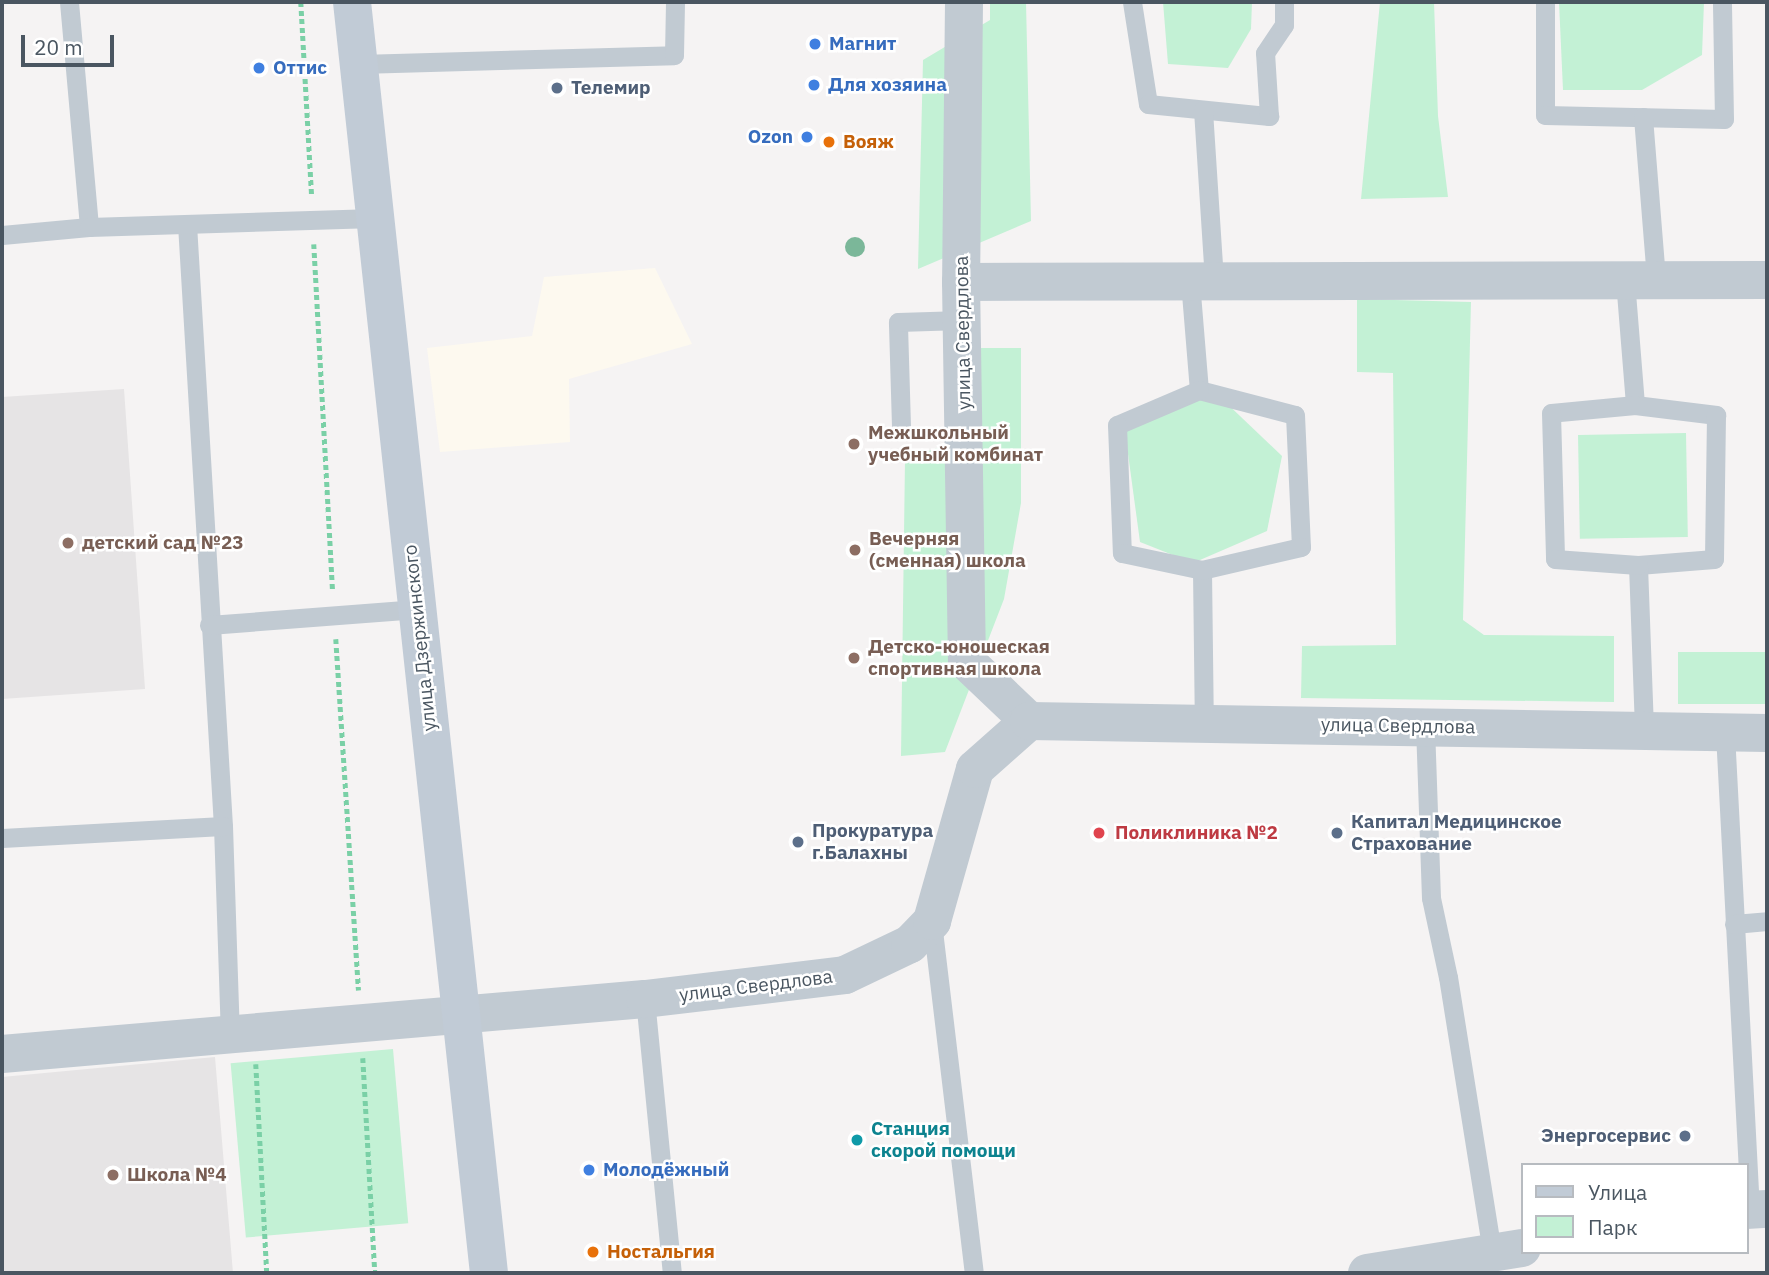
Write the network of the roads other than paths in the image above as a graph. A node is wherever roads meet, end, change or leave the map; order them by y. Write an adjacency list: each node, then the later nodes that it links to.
1 (69, 2): 14 (lane)
2 (352, 2): 9 (main road, улица Дзержинского)
3 (675, 2): 9 (lane)
4 (964, 2): 19 (street, улица Свердлова)
5 (1132, 2): 10 (lane)
6 (1284, 2): 10 (lane)
7 (1545, 2): 11 (lane)
8 (1722, 2): 11 (lane)
9 (359, 64): 12 (main road, улица Дзержинского)
10 (1203, 110): 18 (lane)
11 (1643, 117): 16 (lane)
12 (375, 218): 13 (lane); 26 (main road, улица Дзержинского)
13 (187, 224): 14 (lane); 27 (lane)
14 (89, 227): 15 (lane)
15 (2, 235)
16 (1641, 280): 17 (street); 18 (street); 22 (lane)
17 (1767, 280)
18 (1202, 281): 19 (street); 21 (lane)
19 (961, 282): 20 (street, улица Свердлова)
20 (962, 320): 23 (lane); 28 (street, улица Свердлова)
21 (1199, 390): 25 (lane); 25 (lane)
22 (1635, 405): 24 (lane); 24 (lane)
23 (901, 426)
24 (1638, 565): 31 (lane)
25 (1202, 570): 29 (lane)
26 (417, 609): 27 (lane); 40 (main road, улица Дзержинского)
27 (209, 625): 34 (lane)
28 (1030, 721): 29 (street, улица Свердлова); 36 (street, улица Свердлова)
29 (1204, 723): 30 (street, улица Свердлова)
30 (1424, 726): 31 (street, улица Свердлова); 44 (lane)
31 (1644, 731): 32 (street, улица Свердлова)
32 (1725, 733): 33 (street, улица Свердлова); 38 (lane)
33 (1767, 733)
34 (223, 825): 35 (lane); 41 (lane)
35 (2, 838)
36 (932, 921): 39 (street, улица Свердлова); 47 (lane)
37 (1767, 921): 38 (lane)
38 (1734, 924): 43 (lane)
39 (645, 999): 40 (street, улица Свердлова); 46 (lane)
40 (460, 1017): 41 (street, улица Свердлова); 45 (main road, улица Дзержинского)
41 (242, 1035): 42 (street, улица Свердлова)
42 (2, 1054)
43 (1754, 1210)
44 (1507, 1250): 48 (street)
45 (489, 1273)
46 (672, 1273)
47 (974, 1273)
48 (1367, 1273)

